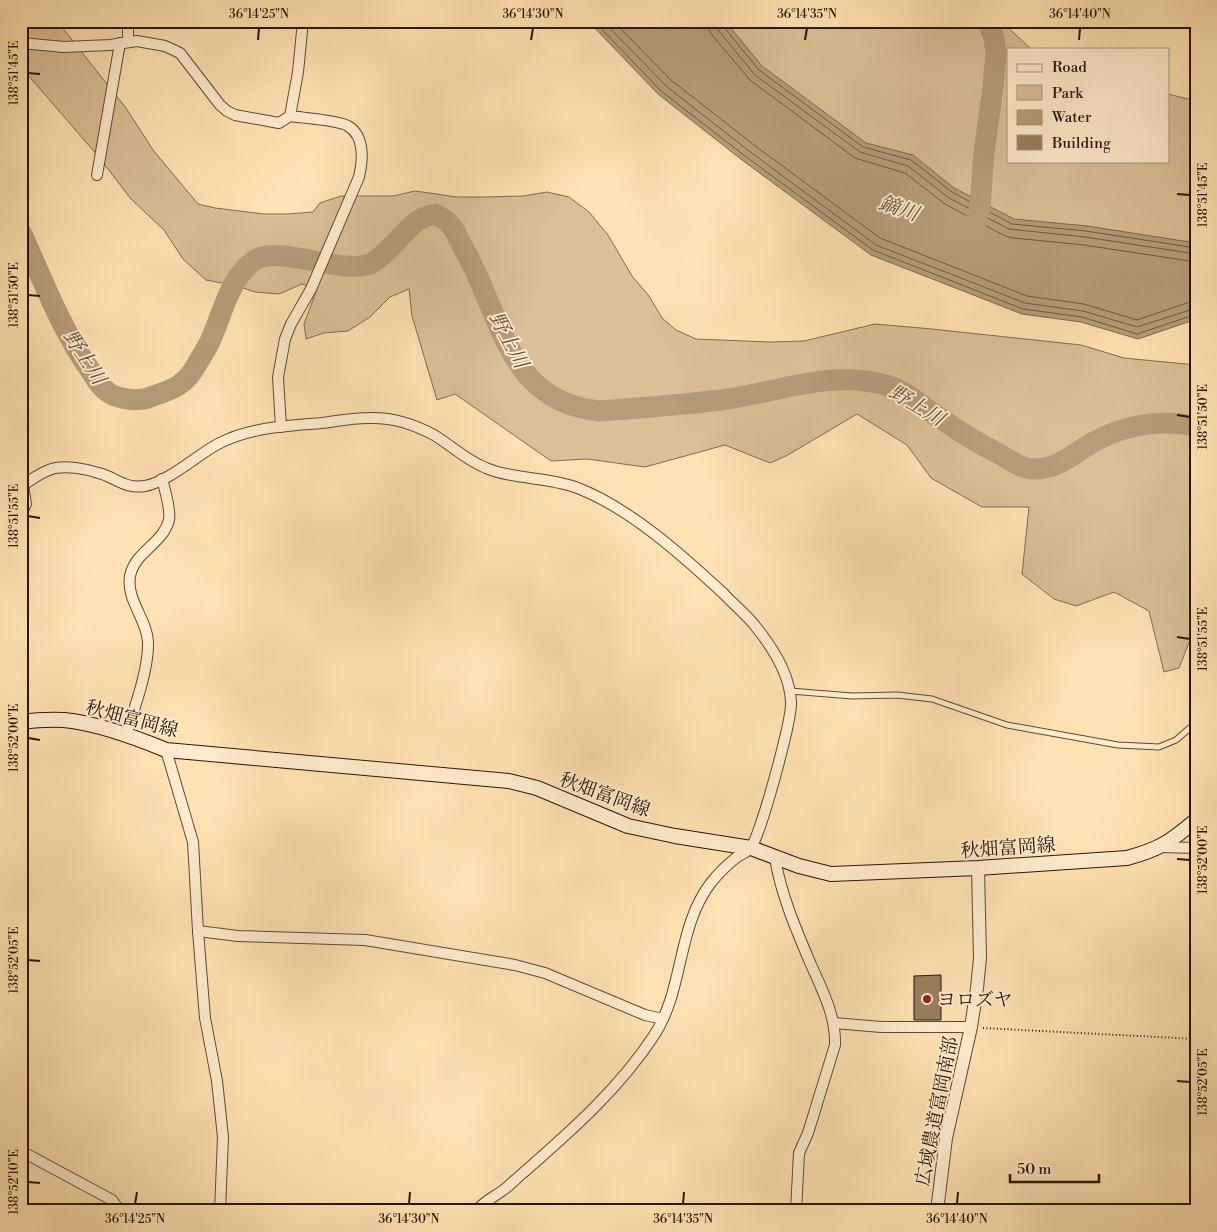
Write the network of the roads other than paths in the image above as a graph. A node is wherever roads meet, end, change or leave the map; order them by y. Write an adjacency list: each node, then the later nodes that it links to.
1 (128, 21): 3 (street)
2 (303, 21): 5 (street)
3 (124, 42): 4 (street); 5 (street); 6 (street)
4 (21, 43)
5 (290, 116): 7 (street)
6 (97, 175)
7 (281, 427): 8 (street); 11 (street)
8 (162, 479): 9 (street); 14 (street)
9 (22, 485): 10 (street)
10 (21, 515)
11 (790, 690): 13 (lane); 18 (street)
12 (21, 722): 14 (main road, 秋畑富岡線)
13 (1196, 726)
14 (126, 735): 15 (main road, 秋畑富岡線)
15 (166, 750): 18 (main road, 秋畑富岡線); 22 (street)
16 (1196, 820): 17 (main road, 秋畑富岡線)
17 (1160, 847): 19 (street); 21 (main road, 秋畑富岡線)
18 (751, 848): 20 (main road, 秋畑富岡線); 23 (street)
19 (1196, 848)
20 (775, 858): 21 (main road, 秋畑富岡線); 24 (street)
21 (978, 868): 25 (street, 広域農道富岡南部)
22 (198, 931): 23 (street); 28 (street)
23 (663, 1019): 29 (street)
24 (834, 1023): 25 (street); 30 (street)
25 (971, 1027): 31 (street, 広域農道富岡南部)
26 (21, 1151): 27 (street)
27 (120, 1211)
28 (220, 1211)
29 (476, 1211)
30 (796, 1211)
31 (937, 1211)

